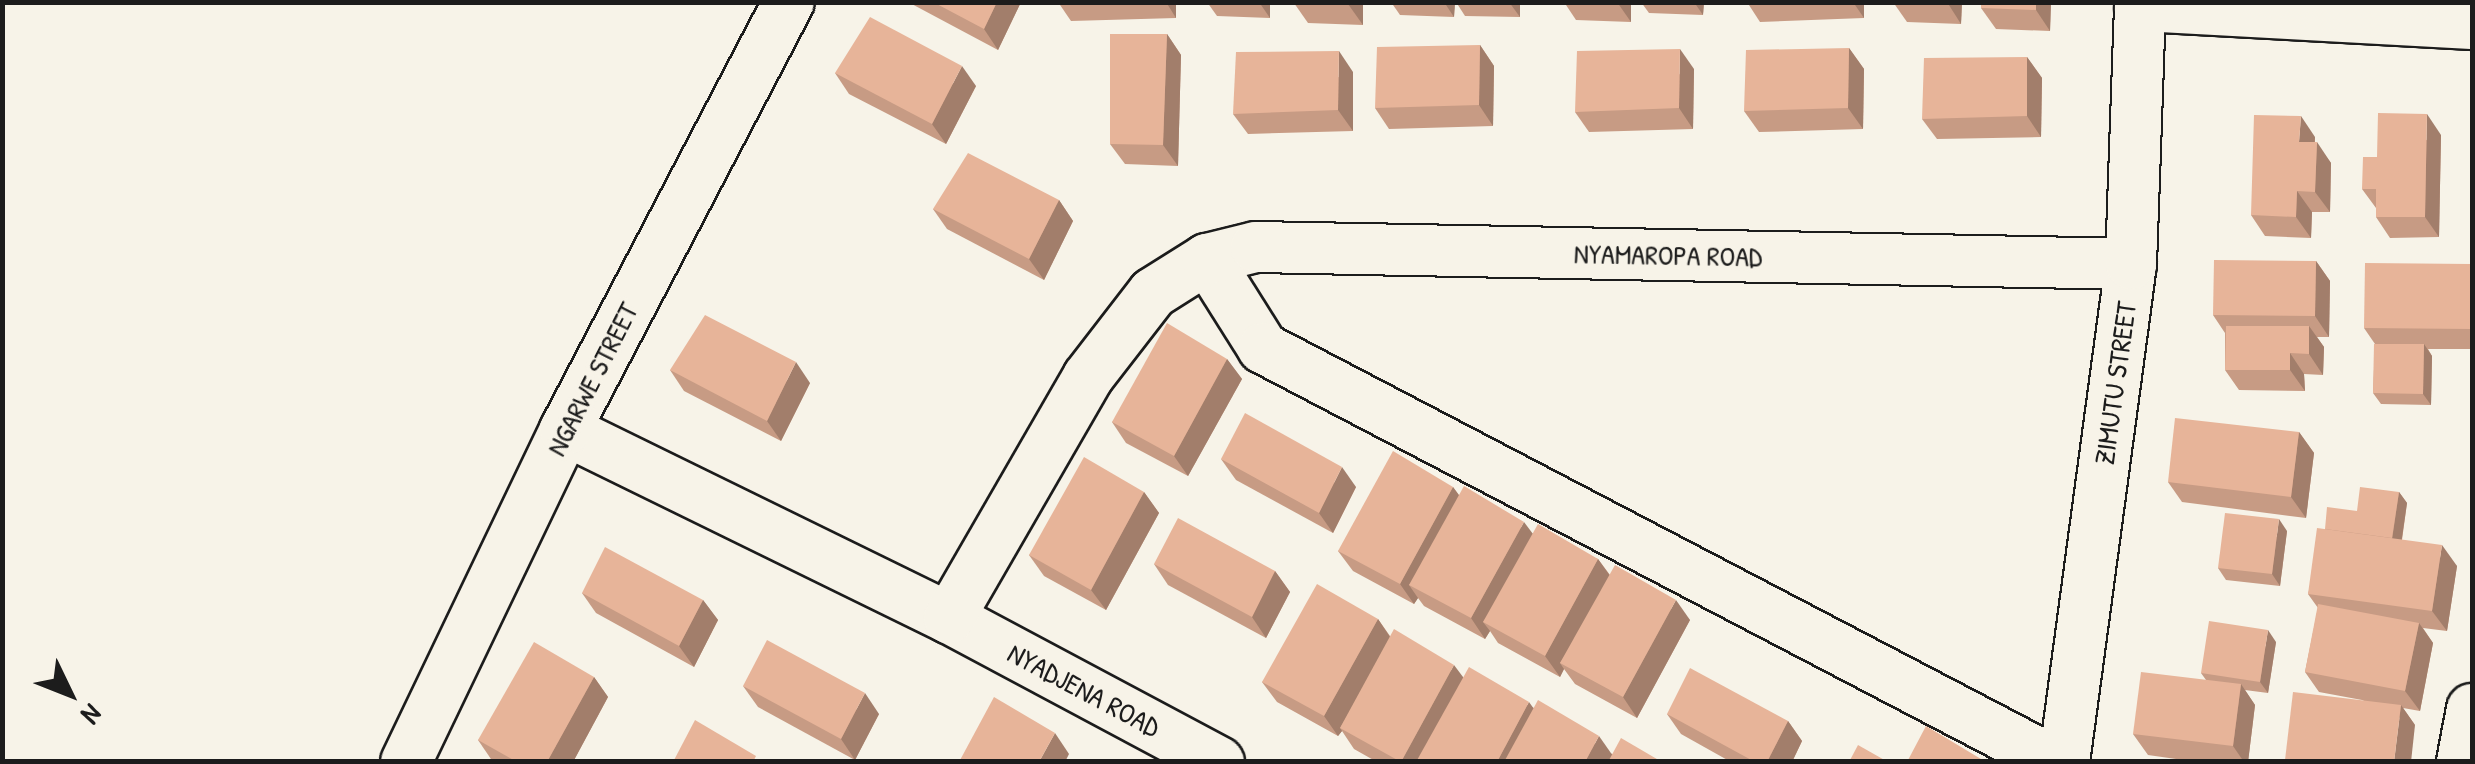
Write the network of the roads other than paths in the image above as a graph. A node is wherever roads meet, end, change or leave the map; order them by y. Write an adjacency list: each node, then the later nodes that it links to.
1 (789, 2): 6 (street, NGARWE STREET)
2 (2140, 4): 3 (street); 5 (street, ZIMUTU STREET)
3 (2472, 24)
4 (1207, 258): 5 (street, NYAMAROPA ROAD); 7 (street); 11 (street)
5 (2131, 264): 12 (street, ZIMUTU STREET)
6 (565, 430): 7 (street, NYADJENA ROAD); 9 (street, NGARWE STREET)
7 (949, 618): 10 (street, NYADJENA ROAD)
8 (2472, 709): 13 (street)
9 (406, 762)
10 (1219, 762)
11 (2055, 762)
12 (2064, 762)
13 (2462, 762)

